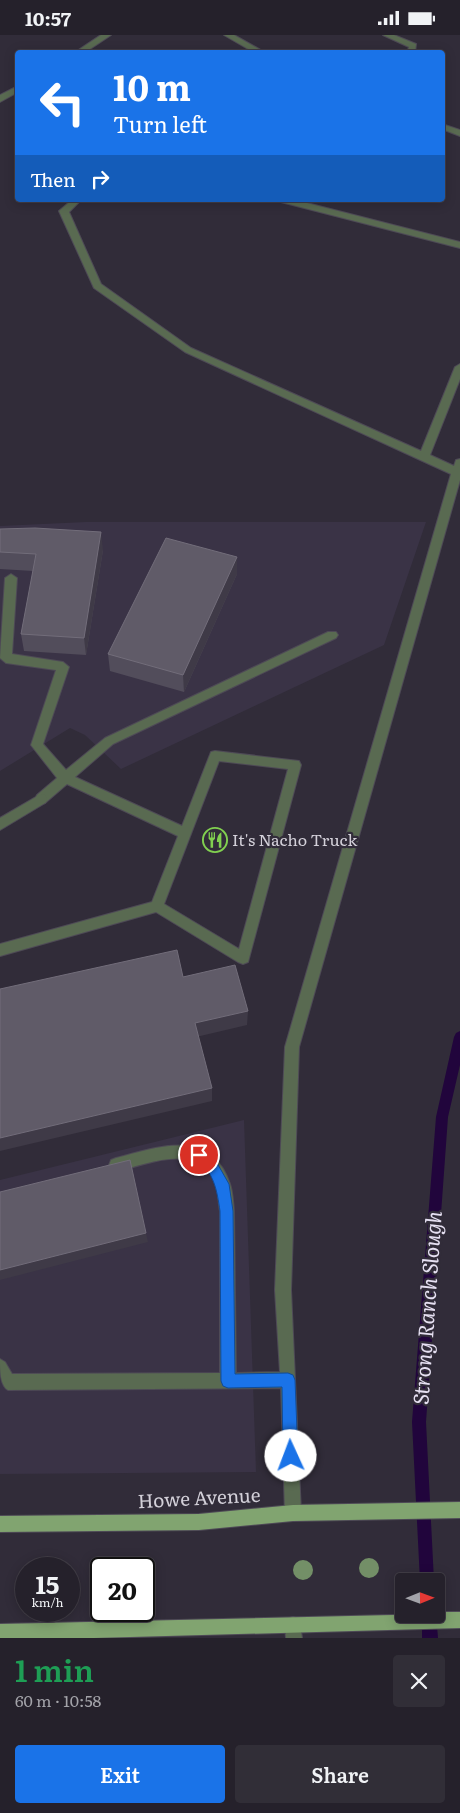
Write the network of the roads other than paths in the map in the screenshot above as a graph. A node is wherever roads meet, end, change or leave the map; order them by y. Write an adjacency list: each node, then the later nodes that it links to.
1 (107, 35): 4 (street)
2 (228, 35): 5 (street)
3 (387, 35): 6 (street)
4 (83, 50)
5 (256, 50)
6 (412, 50)
7 (15, 90): 8 (street)
8 (0, 99)
9 (445, 127): 10 (street)
10 (460, 133)
11 (75, 202): 15 (street)
12 (292, 202): 13 (street)
13 (460, 245)
14 (460, 367): 15 (street)
15 (424, 457): 16 (street)
16 (459, 468): 26 (street)
17 (11, 578): 19 (street)
18 (332, 635): 19 (street)
19 (65, 778): 20 (street); 21 (street)
20 (0, 825)
21 (185, 833): 22 (street); 22 (street)
22 (157, 906): 23 (street)
23 (0, 950)
24 (100, 1169): 27 (street)
25 (0, 1367): 27 (street)
26 (288, 1380): 27 (street); 29 (street)
27 (228, 1381)
28 (460, 1510): 29 (main road, Howe Avenue)
29 (292, 1513): 30 (main road, Howe Avenue)
30 (0, 1524)
31 (460, 1620): 32 (main road)
32 (294, 1631): 34 (main road)
33 (0, 1632): 34 (main road)
34 (112, 1634)

